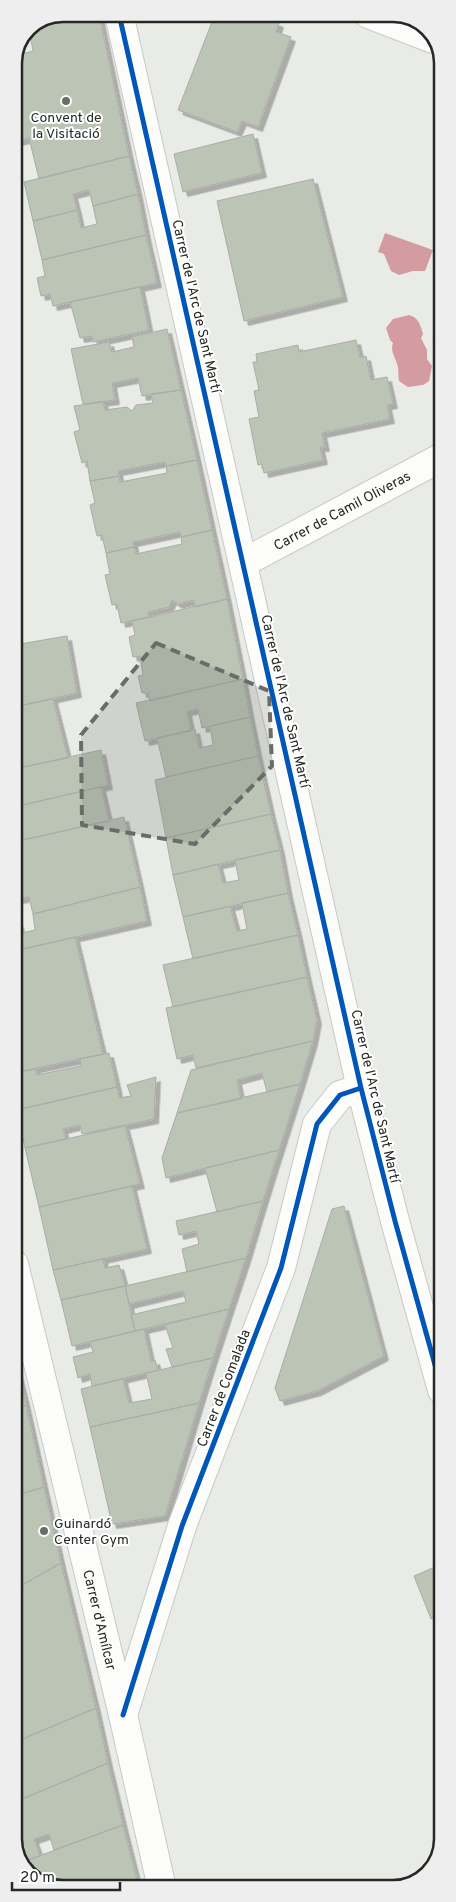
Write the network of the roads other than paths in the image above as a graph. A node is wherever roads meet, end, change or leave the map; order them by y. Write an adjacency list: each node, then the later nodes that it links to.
1 (121, 22): 5 (street, Carrer de l'Arc de Sant Martí)
2 (391, 23): 3 (street)
3 (421, 35)
4 (434, 461): 5 (street, Carrer de Camil Oliveras)
5 (243, 563): 6 (street, Carrer de l'Arc de Sant Martí)
6 (361, 1088): 8 (street, Carrer de l'Arc de Sant Martí); 9 (street, Carrer de Comalada)
7 (22, 1326): 9 (street, Carrer d'Amílcar)
8 (434, 1362)
9 (123, 1715): 10 (street, Carrer d'Amílcar)
10 (160, 1879)

